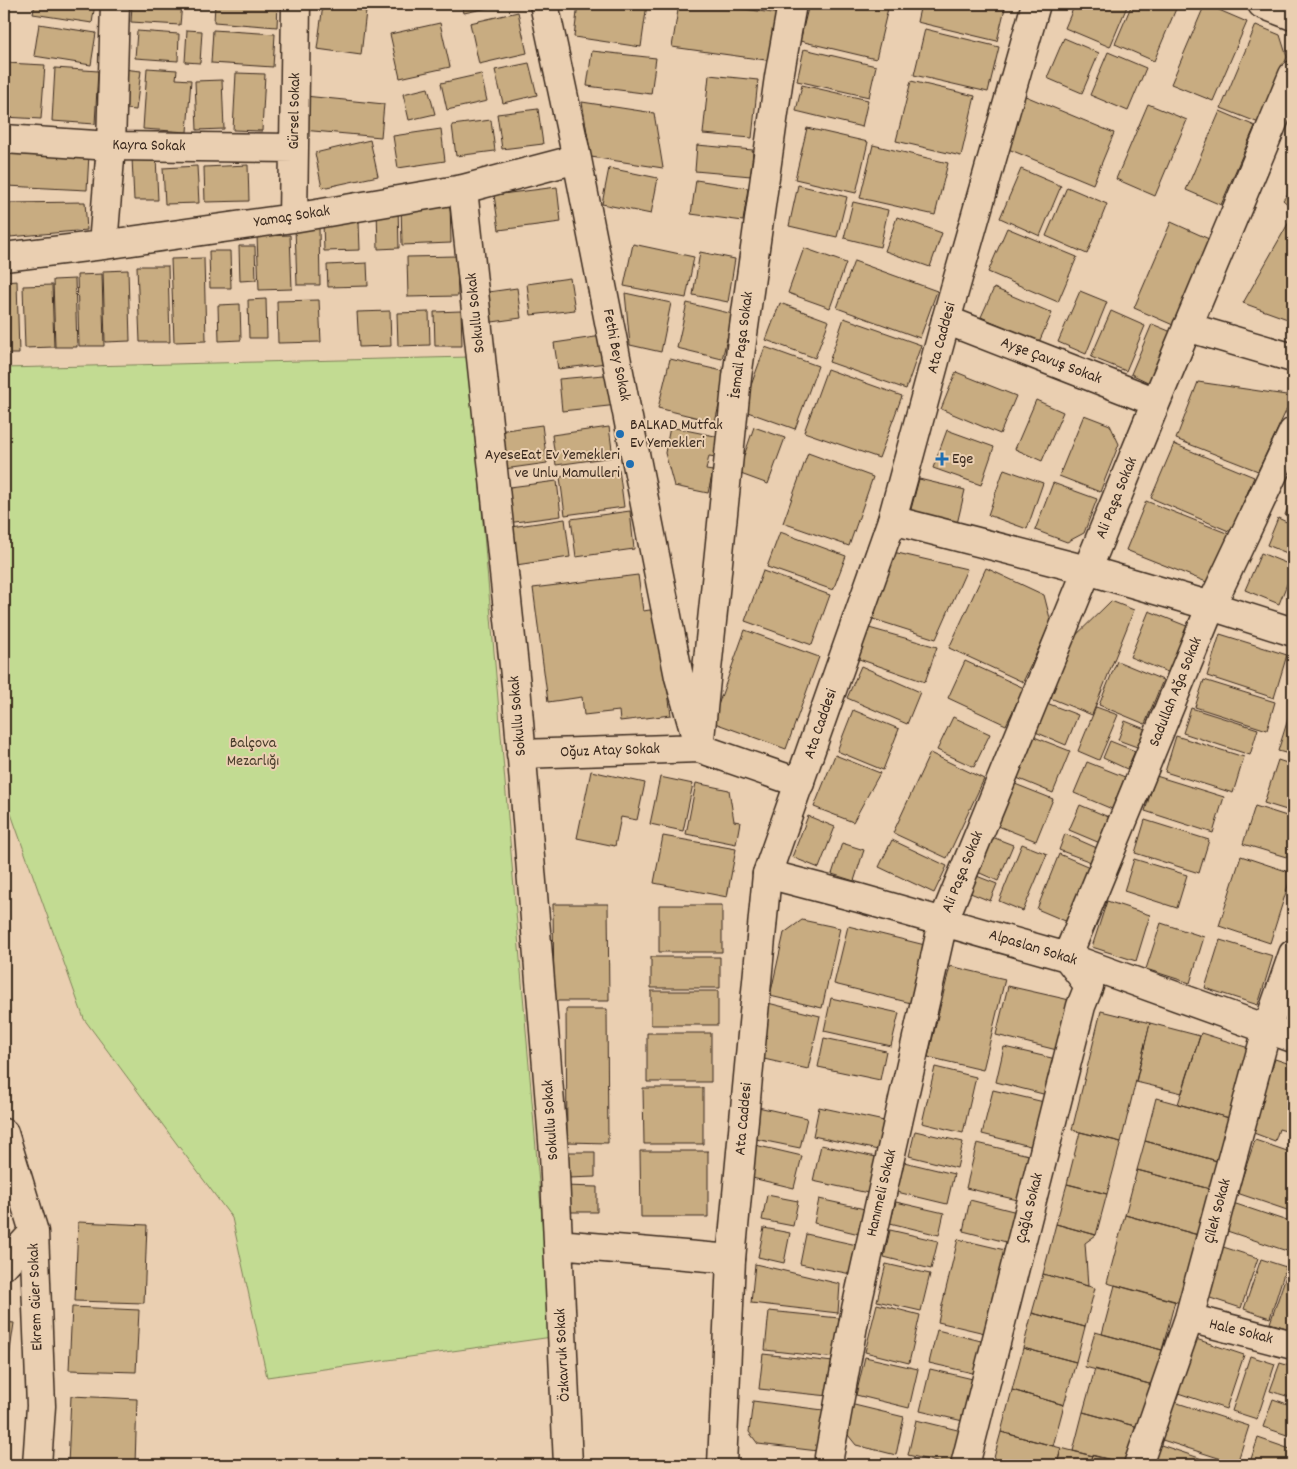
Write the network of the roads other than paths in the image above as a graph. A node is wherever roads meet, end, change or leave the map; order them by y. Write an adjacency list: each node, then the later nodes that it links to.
1 (115, 4): 10 (street)
2 (296, 4): 11 (street, Gürsel Sokak)
3 (544, 4): 12 (street, Fethi Bey Sokak)
4 (792, 4): 26 (street, İsmail Paşa Sokak)
5 (1036, 4): 17 (street, Ata Caddesi)
6 (1262, 4): 7 (street)
7 (1293, 16)
8 (1293, 75): 18 (street, Ali Paşa Sokak)
9 (4, 139): 10 (street, Kayra Sokak)
10 (111, 146): 11 (street, Kayra Sokak); 15 (street)
11 (294, 148): 14 (street, Gürsel Sokak)
12 (577, 159): 13 (street, Yamaç Sokak); 26 (street, Fethi Bey Sokak)
13 (463, 189): 14 (street, Yamaç Sokak); 27 (street, Sokullu Sokak)
14 (293, 218): 15 (street, Yamaç Sokak)
15 (103, 245): 16 (street, Yamaç Sokak)
16 (4, 256)
17 (946, 320): 20 (street, Ayşe Çavuş Sokak); 22 (street, Ata Caddesi)
18 (1187, 327): 19 (street); 20 (street, Ali Paşa Sokak)
19 (1293, 358)
20 (1156, 402): 23 (street, Ali Paşa Sokak)
21 (1293, 432): 24 (street, Sadullah Ağa Sokak)
22 (892, 520): 23 (street); 28 (street, Ata Caddesi)
23 (1087, 570): 24 (street); 30 (street, Ali Paşa Sokak)
24 (1211, 606): 25 (street); 32 (street, Sadullah Ağa Sokak)
25 (1293, 632)
26 (698, 748): 27 (street, Oğuz Atay Sokak); 28 (street)
27 (521, 754): 37 (street, Sokullu Sokak)
28 (800, 782): 29 (street, Ata Caddesi)
29 (767, 874): 30 (street, Alpaslan Sokak); 38 (street, Ata Caddesi)
30 (943, 922): 32 (street, Alpaslan Sokak); 46 (street, Hanımeli Sokak)
31 (1293, 954): 33 (street, Çilek Sokak)
32 (1067, 957): 33 (street, Alpaslan Sokak); 47 (street, Çağla Sokak)
33 (1267, 1029): 34 (street, Alpaslan Sokak); 40 (street, Çilek Sokak)
34 (1293, 1038)
35 (4, 1133): 36 (street, Ekrem Güer Sokak)
36 (34, 1232): 39 (street); 42 (street, Ekrem Güer Sokak)
37 (558, 1244): 38 (street); 43 (street, Özkavruk Sokak)
38 (731, 1259): 44 (street, Ata Caddesi)
39 (4, 1265)
40 (1189, 1318): 41 (street, Hale Sokak); 48 (street, Çilek Sokak)
41 (1293, 1345)
42 (38, 1465)
43 (568, 1465)
44 (722, 1465)
45 (817, 1465): 46 (street)
46 (830, 1465)
47 (965, 1465)
48 (1138, 1465)

